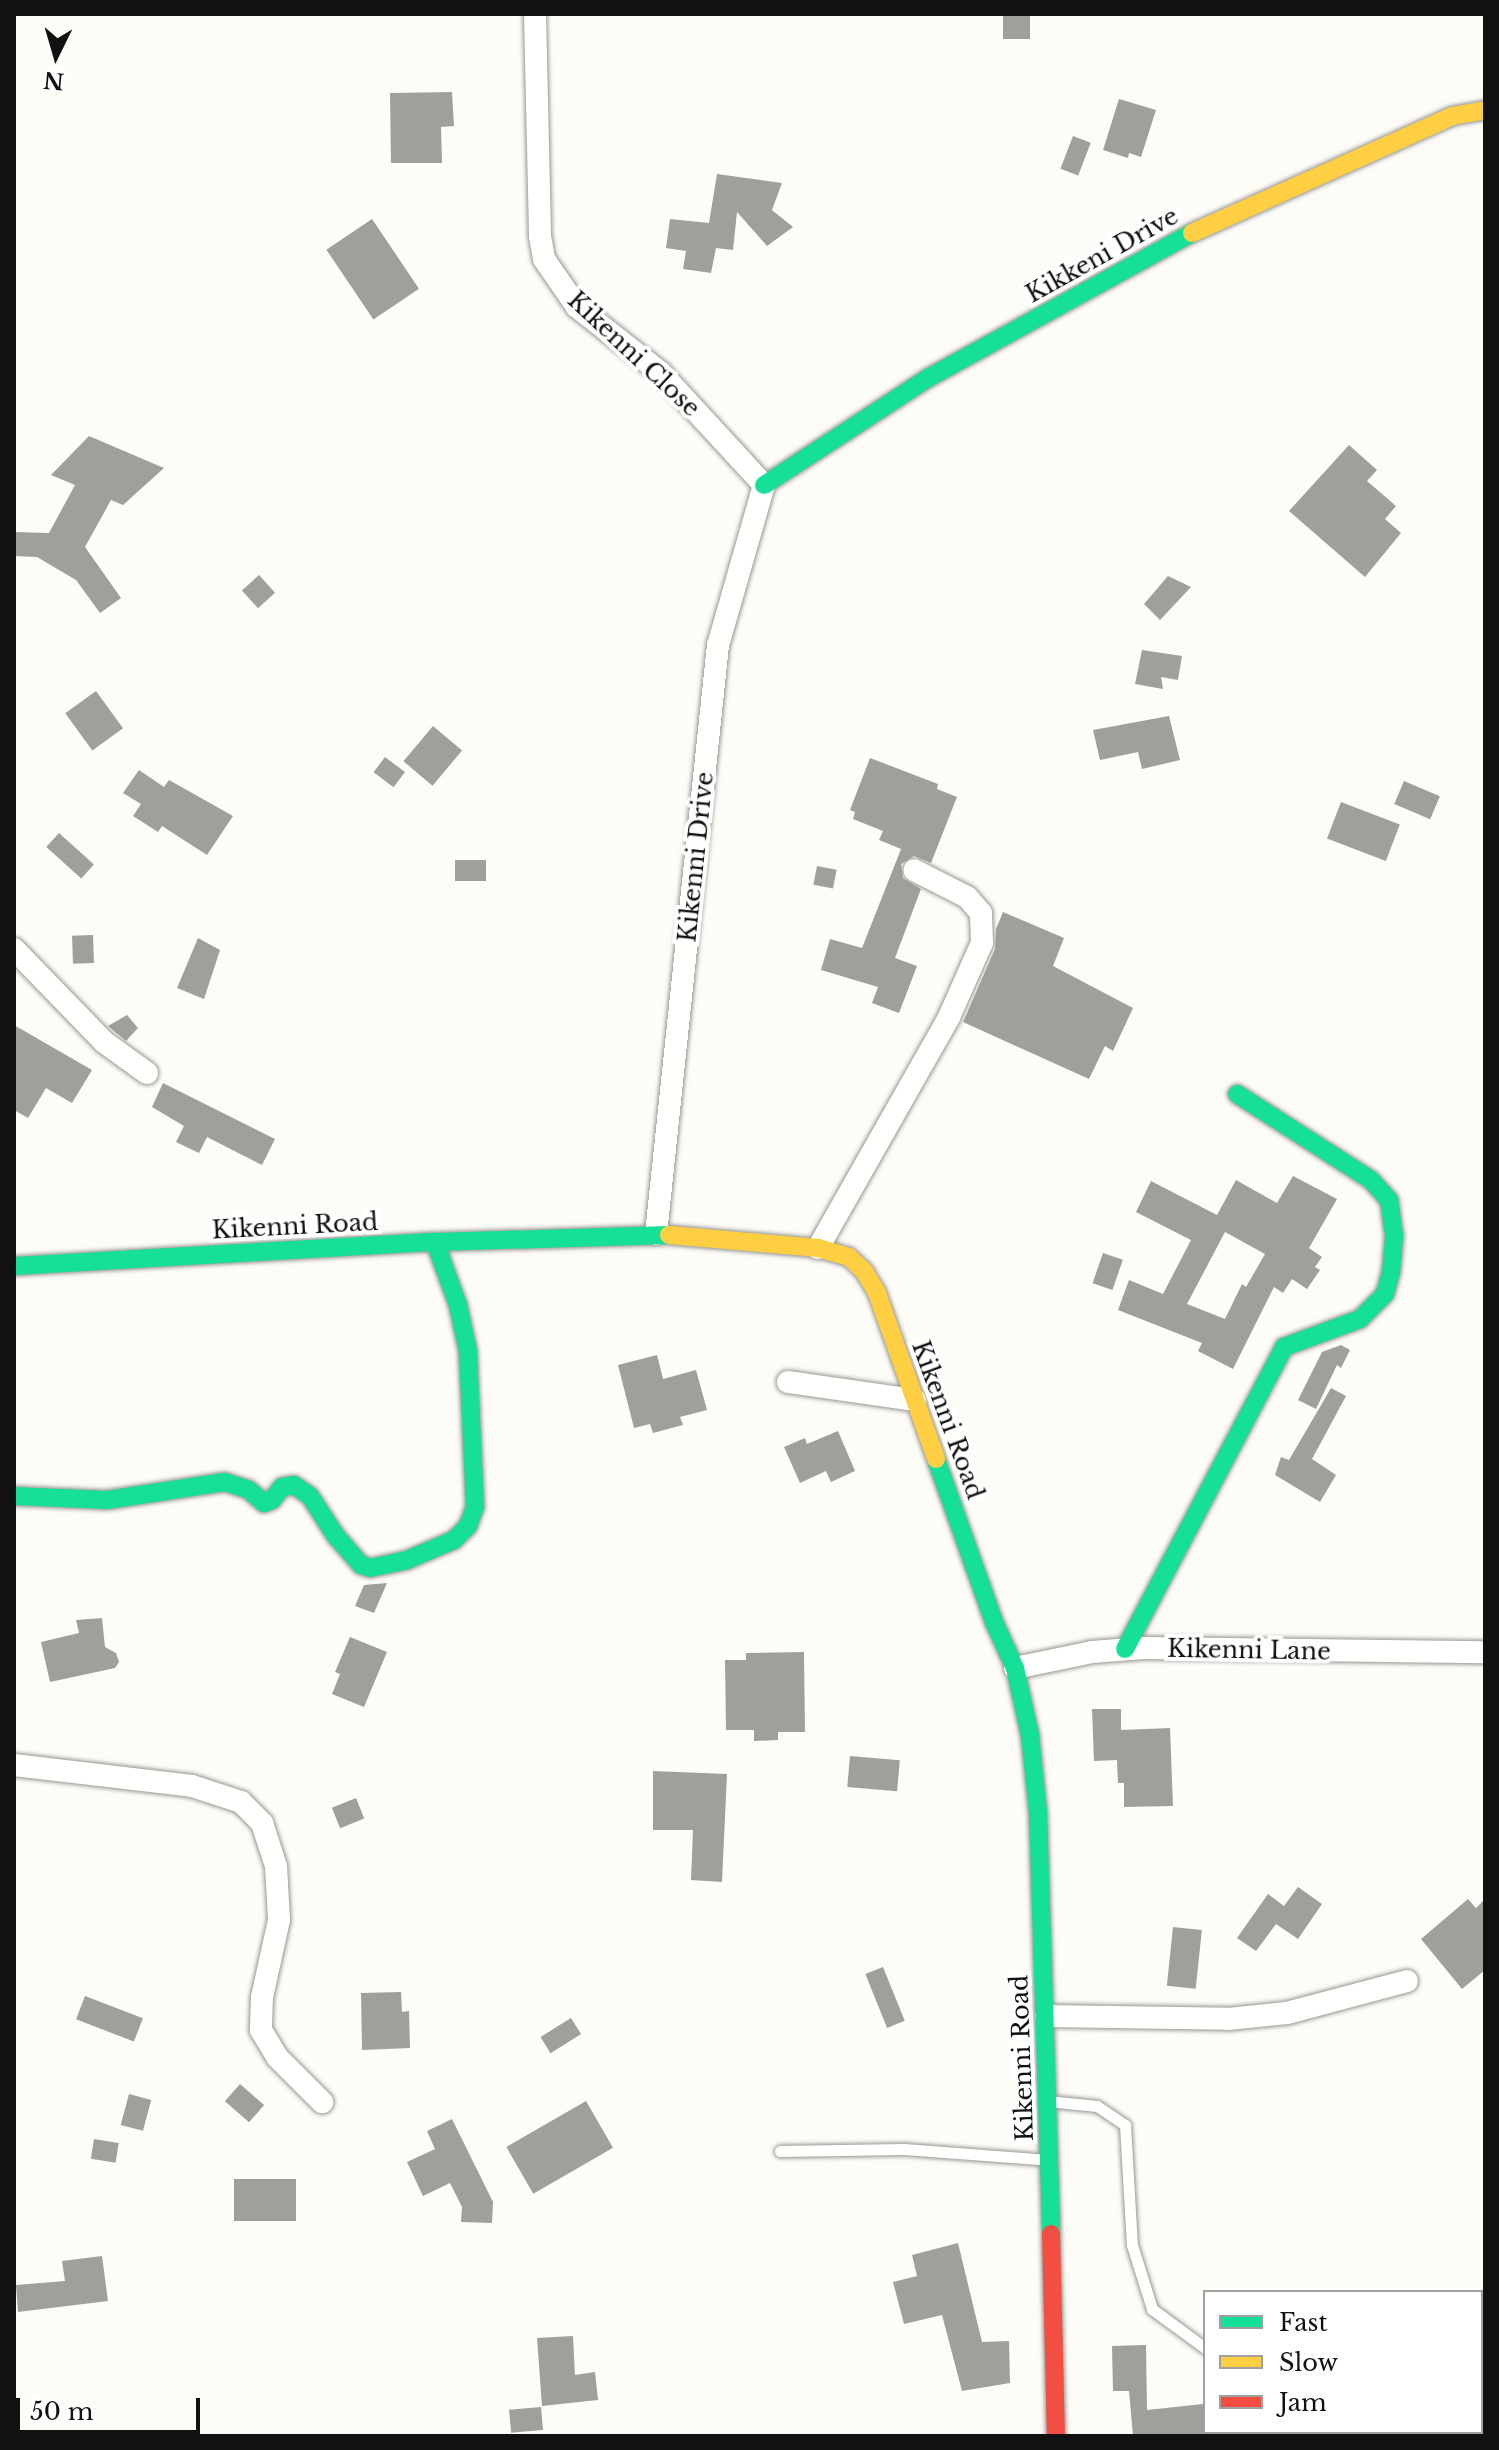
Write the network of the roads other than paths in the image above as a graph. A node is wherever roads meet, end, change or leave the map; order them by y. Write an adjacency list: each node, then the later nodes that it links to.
1 (535, 14): 3 (street, Kikenni Close)
2 (1485, 110): 3 (street, Kikkeni Drive)
3 (764, 485): 8 (street, Kikenni Drive)
4 (914, 870): 10 (street)
5 (14, 949): 6 (street)
6 (147, 1073)
7 (1237, 1094): 15 (street)
8 (656, 1234): 9 (street, Kikenni Road); 10 (street, Kikenni Road)
9 (435, 1242): 11 (street, Kikenni Road); 14 (street)
10 (818, 1248): 13 (street, Kikenni Road)
11 (14, 1266)
12 (788, 1382): 13 (street)
13 (915, 1400): 17 (street, Kikenni Road)
14 (14, 1496)
15 (1125, 1649): 16 (street, Kikenni Lane); 17 (street, Kikenni Lane)
16 (1485, 1652)
17 (1015, 1668): 20 (street, Kikenni Road)
18 (14, 1765): 22 (street)
19 (1407, 1981): 20 (street)
20 (1046, 2016): 21 (street, Kikenni Road)
21 (1048, 2101): 24 (street, Kikenni Road); 25 (lane)
22 (322, 2102)
23 (780, 2151): 24 (lane)
24 (1049, 2160): 26 (street, Kikenni Road)
25 (1203, 2347)
26 (1056, 2436)

